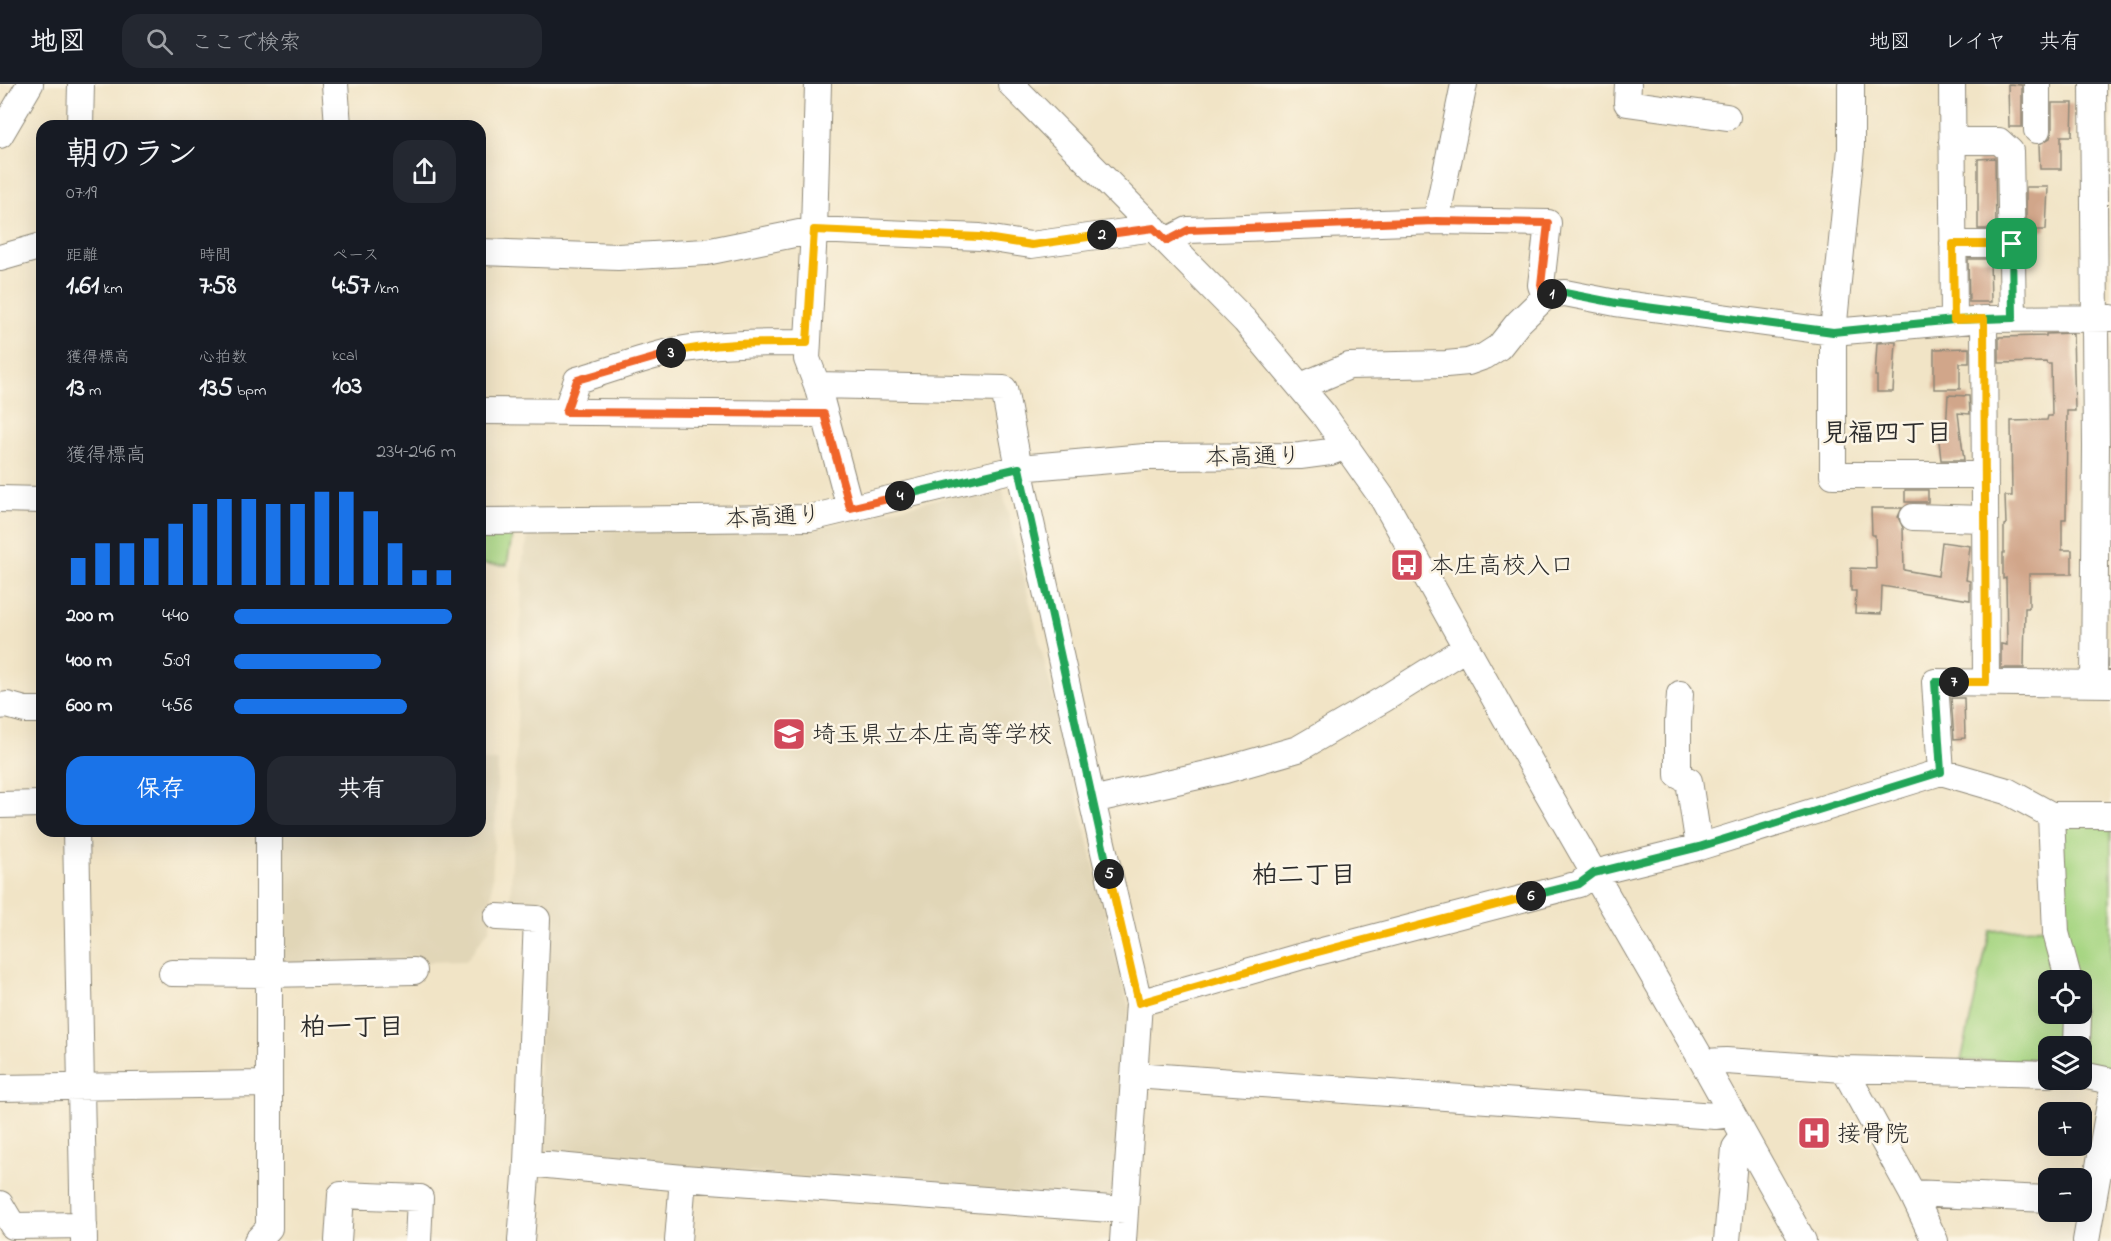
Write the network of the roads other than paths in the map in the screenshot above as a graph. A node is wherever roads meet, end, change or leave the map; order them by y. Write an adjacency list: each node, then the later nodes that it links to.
1 (30, 84): 16 (street)
2 (81, 84): 13 (street)
3 (335, 84): 14 (street)
4 (818, 84): 19 (street)
5 (1011, 84): 20 (street)
6 (1464, 84): 18 (street)
7 (1628, 84): 12 (street)
8 (1851, 84): 31 (street)
9 (1952, 84): 17 (street)
10 (2037, 84): 15 (street)
11 (2093, 84): 27 (street)
12 (1727, 117)
13 (80, 120)
14 (338, 120)
15 (2037, 130)
16 (0, 135)
17 (1952, 141): 21 (street); 22 (street)
18 (1436, 221): 20 (street); 26 (street)
19 (814, 230): 20 (street); 24 (street); 32 (street)
20 (1161, 235): 34 (street)
21 (1953, 244): 22 (street); 30 (street)
22 (2012, 244): 28 (street)
23 (36, 248): 25 (street)
24 (486, 252)
25 (0, 258)
26 (1545, 297): 31 (street); 34 (street)
27 (2103, 317): 28 (street); 39 (street)
28 (2013, 318): 29 (street)
29 (1984, 319): 30 (street); 41 (street)
30 (1954, 320): 31 (street)
31 (1833, 332): 41 (street)
32 (807, 343): 33 (street); 36 (street)
33 (817, 385): 37 (street); 40 (street)
34 (1301, 386): 38 (street)
35 (486, 411): 36 (street)
36 (566, 412): 37 (street)
37 (824, 414): 44 (street)
38 (1347, 446): 40 (street, 本高通り); 48 (street)
39 (2104, 447): 50 (street)
40 (1019, 468): 44 (street, 本高通り); 55 (street)
41 (1985, 475): 46 (street)
42 (0, 499): 43 (street)
43 (36, 500)
44 (850, 508): 47 (street, 本高通り)
45 (1913, 517): 46 (street)
46 (1985, 519): 49 (street)
47 (486, 520)
48 (1467, 647): 55 (street); 63 (street)
49 (1986, 682): 50 (street); 54 (street)
50 (2102, 684)
51 (1680, 694): 62 (street)
52 (0, 706): 53 (street)
53 (36, 710)
54 (1941, 772): 58 (street); 62 (street)
55 (1092, 801): 69 (street)
56 (36, 804): 57 (street)
57 (0, 805)
58 (2051, 815): 59 (street); 65 (street)
59 (2111, 815)
60 (76, 837): 77 (street)
61 (269, 837): 68 (street)
62 (1699, 847): 63 (street)
63 (1594, 873): 69 (street); 70 (street)
64 (497, 917): 82 (street)
65 (2066, 970)
66 (414, 971): 68 (street)
67 (172, 973): 68 (street)
68 (268, 974): 76 (street)
69 (1139, 1003): 73 (street)
70 (1703, 1062): 71 (street); 80 (street)
71 (1844, 1069): 72 (street); 85 (street)
72 (2038, 1074)
73 (1134, 1075): 80 (street); 88 (street)
74 (2092, 1077): 75 (street)
75 (2111, 1081)
76 (269, 1084): 77 (street); 91 (street)
77 (80, 1086): 78 (street); 90 (street)
78 (0, 1088)
79 (2111, 1098): 84 (street)
80 (1731, 1114): 81 (street)
81 (1744, 1136): 97 (street); 98 (street)
82 (527, 1163): 83 (street); 94 (street)
83 (683, 1178): 88 (street); 95 (street)
84 (2092, 1180)
85 (1912, 1193): 86 (street); 99 (street)
86 (2038, 1199)
87 (0, 1204): 90 (street)
88 (1125, 1210): 96 (street)
89 (2086, 1222): 100 (street)
90 (84, 1233)
91 (257, 1241)
92 (338, 1241): 93 (street)
93 (418, 1241)
94 (521, 1241)
95 (678, 1241)
96 (1123, 1241)
97 (1727, 1241)
98 (1803, 1241)
99 (1935, 1241)
100 (2086, 1241)

